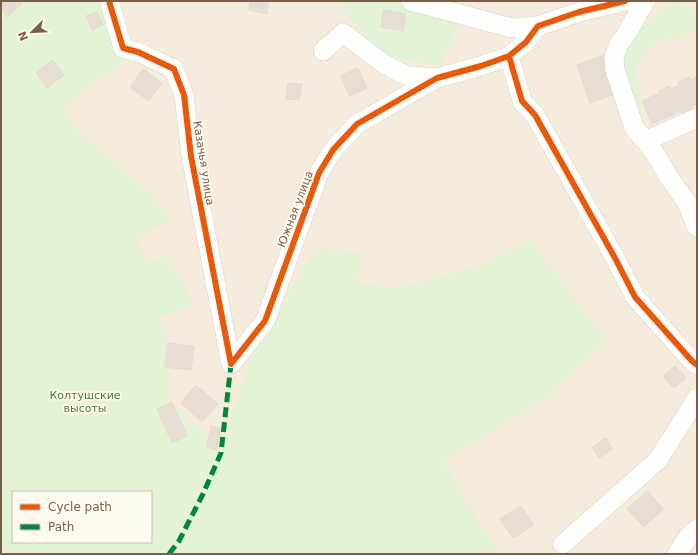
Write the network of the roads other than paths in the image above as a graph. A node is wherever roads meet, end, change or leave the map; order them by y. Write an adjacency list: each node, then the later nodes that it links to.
1 (109, 1): 13 (street, Казачья улица)
2 (411, 1): 5 (street)
3 (645, 1): 6 (street)
4 (618, 2): 5 (street); 6 (street)
5 (538, 26): 8 (street, Южная улица)
6 (627, 33): 11 (street)
7 (323, 51): 9 (street)
8 (509, 56): 9 (street, Южная улица); 14 (street)
9 (436, 78): 13 (street, Южная улица)
10 (697, 118): 11 (street)
11 (645, 141): 12 (street)
12 (697, 227)
13 (231, 364)
14 (697, 365)
15 (697, 398): 17 (street)
16 (697, 529): 18 (street)
17 (562, 544)
18 (677, 554)

